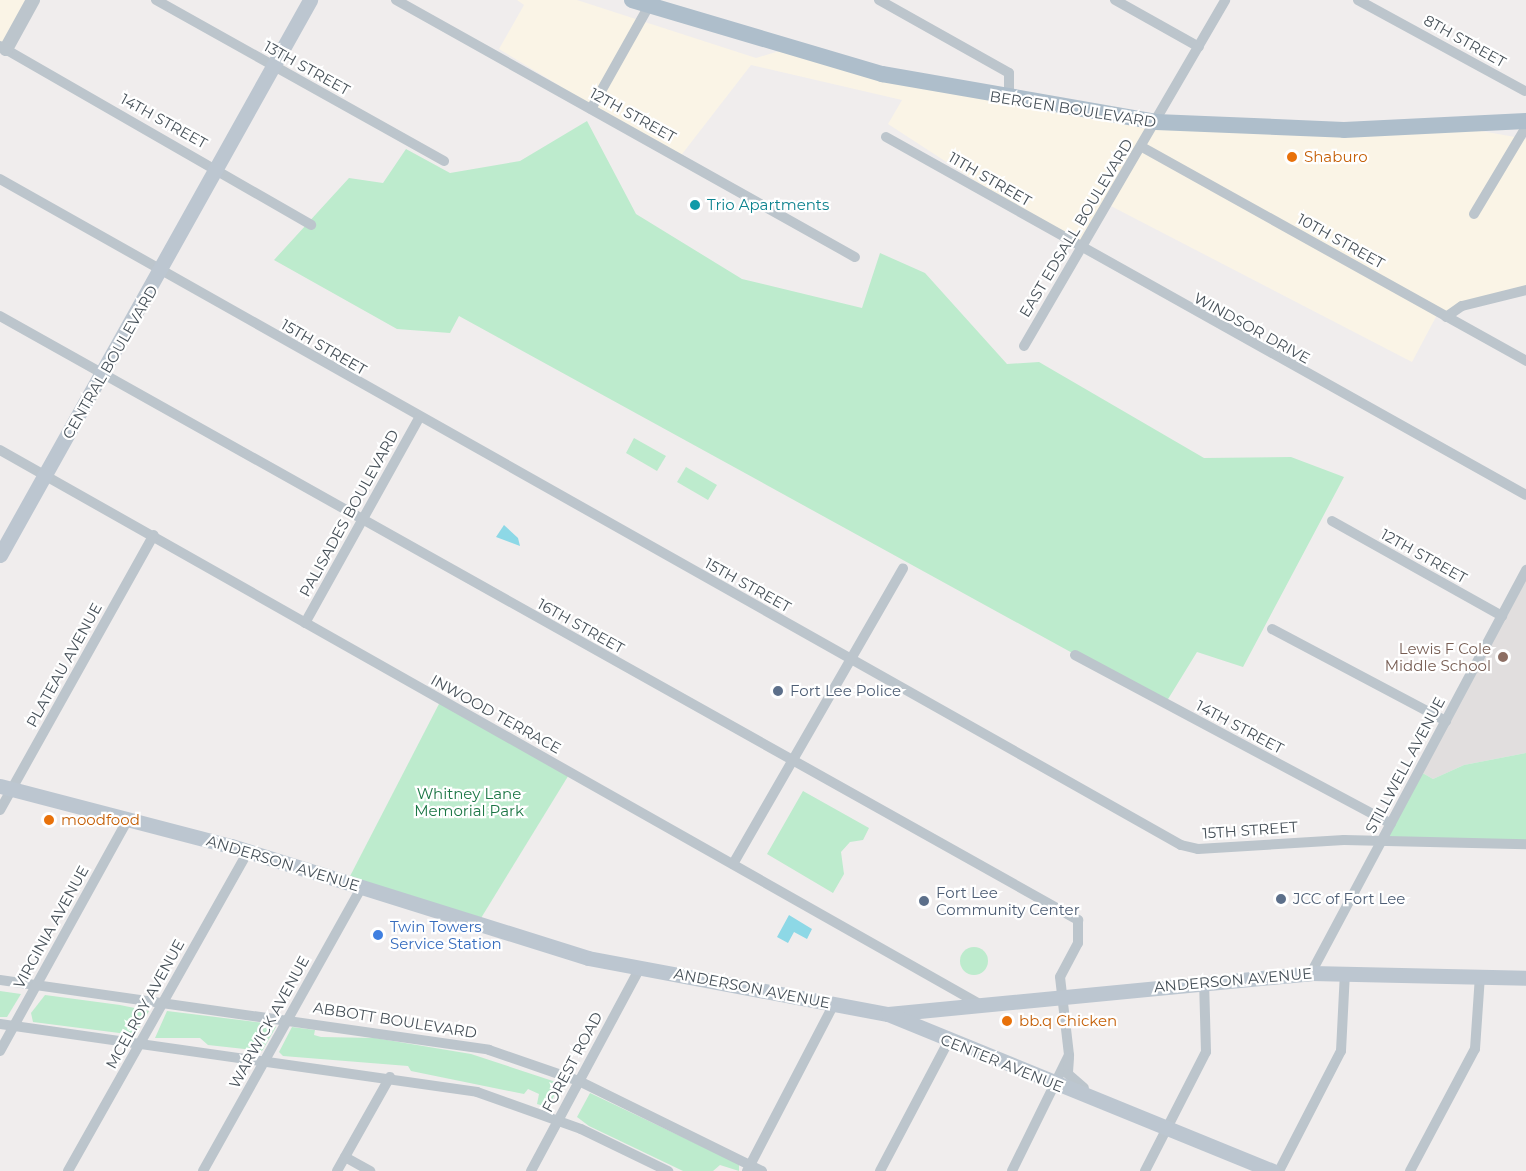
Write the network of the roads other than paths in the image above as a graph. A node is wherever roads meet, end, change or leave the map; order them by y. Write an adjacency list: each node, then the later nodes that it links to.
1 (33, 0): 12 (street)
2 (156, 0): 13 (street, 13TH STREET)
3 (310, 0): 13 (main road, CENTRAL BOULEVARD)
4 (396, 0): 16 (street, 12TH STREET)
5 (632, 0): 10 (main road, BERGEN BOULEVARD)
6 (879, 0): 15 (street)
7 (1115, 0): 11 (street)
8 (1225, 0): 11 (street, EAST EDSALL BOULEVARD)
9 (1359, 0): 14 (street, 8TH STREET)
10 (651, 3): 15 (main road, BERGEN BOULEVARD); 16 (street)
11 (1198, 47): 18 (street, EAST EDSALL BOULEVARD)
12 (2, 51): 23 (street, 14TH STREET)
13 (272, 66): 22 (street, 13TH STREET); 23 (main road, CENTRAL BOULEVARD)
14 (1525, 91)
15 (1009, 100): 18 (main road, BERGEN BOULEVARD)
16 (591, 109): 28 (street, 12TH STREET)
17 (1526, 121): 18 (main road, BERGEN BOULEVARD)
18 (1156, 122): 21 (street, EAST EDSALL BOULEVARD)
19 (1526, 127): 25 (street)
20 (886, 137): 27 (street, 11TH STREET)
21 (1142, 147): 27 (street, EAST EDSALL BOULEVARD); 32 (street, 10TH STREET)
22 (444, 161)
23 (218, 168): 26 (street, 14TH STREET); 29 (main road, CENTRAL BOULEVARD)
24 (0, 179): 29 (street, 15TH STREET)
25 (1474, 214)
26 (311, 225)
27 (1079, 248): 33 (street, EAST EDSALL BOULEVARD); 39 (street, WINDSOR DRIVE)
28 (855, 257)
29 (161, 270): 35 (main road, CENTRAL BOULEVARD); 36 (street, 15TH STREET)
30 (1526, 290): 32 (street)
31 (0, 316): 35 (street, 16TH STREET)
32 (1446, 317): 34 (street, 10TH STREET)
33 (1024, 346)
34 (1526, 361)
35 (104, 373): 38 (main road, CENTRAL BOULEVARD); 40 (street, 16TH STREET)
36 (419, 418): 40 (street, PALISADES BOULEVARD); 50 (street, 15TH STREET)
37 (0, 450): 38 (street, INWOOD TERRACE)
38 (45, 475): 42 (street, INWOOD TERRACE); 43 (main road, CENTRAL BOULEVARD)
39 (1526, 495)
40 (362, 520): 47 (street, PALISADES BOULEVARD); 52 (street, 16TH STREET)
41 (1332, 521): 46 (street, 12TH STREET)
42 (154, 535): 47 (street, INWOOD TERRACE); 53 (street, PLATEAU AVENUE)
43 (0, 555)
44 (903, 568): 50 (street)
45 (1526, 570): 46 (street, STILLWELL AVENUE)
46 (1502, 616): 51 (street, STILLWELL AVENUE)
47 (305, 623): 60 (street, INWOOD TERRACE)
48 (1272, 629): 51 (street)
49 (1075, 655): 56 (street, 14TH STREET)
50 (850, 659): 52 (street); 57 (street, 15TH STREET)
51 (1446, 721): 56 (street, STILLWELL AVENUE)
52 (791, 762): 60 (street); 70 (street, 16TH STREET)
53 (6, 788): 54 (street, PLATEAU AVENUE); 55 (main road, ANDERSON AVENUE)
54 (0, 810)
55 (128, 819): 59 (main road, ANDERSON AVENUE); 69 (street, VIRGINIA AVENUE)
56 (1391, 824): 57 (street, STILLWELL AVENUE)
57 (1382, 841): 58 (street, 15TH STREET); 64 (street, STILLWELL AVENUE)
58 (1526, 844)
59 (248, 852): 61 (main road, ANDERSON AVENUE); 71 (street, MCELROY AVENUE)
60 (733, 864): 73 (street, INWOOD TERRACE)
61 (362, 887): 62 (main road, ANDERSON AVENUE); 75 (street, WARWICK AVENUE)
62 (640, 968): 72 (main road, ANDERSON AVENUE); 84 (street, FOREST ROAD)
63 (1345, 973): 64 (main road, ANDERSON AVENUE); 65 (main road, ANDERSON AVENUE); 102 (street)
64 (1311, 974): 68 (main road, ANDERSON AVENUE)
65 (1480, 976): 66 (main road, ANDERSON AVENUE); 103 (street)
66 (1526, 978)
67 (0, 980): 69 (street, ABBOTT BOULEVARD)
68 (1204, 982): 70 (main road, ANDERSON AVENUE); 88 (street)
69 (36, 985): 71 (street, ABBOTT BOULEVARD); 77 (street, VIRGINIA AVENUE)
70 (1061, 995): 73 (main road, ANDERSON AVENUE); 81 (street, 16TH STREET)
71 (163, 1002): 75 (street, ABBOTT BOULEVARD); 79 (street, MCELROY AVENUE)
72 (834, 1004): 74 (main road, ANDERSON AVENUE); 90 (street)
73 (978, 1004): 74 (main road, ANDERSON AVENUE)
74 (888, 1014): 78 (main road, CENTER AVENUE)
75 (288, 1019): 82 (street, WARWICK AVENUE); 84 (street, ABBOTT BOULEVARD)
76 (0, 1024): 77 (street)
77 (14, 1025): 79 (street); 80 (street, VIRGINIA AVENUE)
78 (949, 1040): 85 (main road, CENTER AVENUE); 98 (street)
79 (140, 1042): 82 (street); 91 (street, MCELROY AVENUE)
80 (0, 1051)
81 (1069, 1055): 85 (street); 86 (street, CENTER AVENUE)
82 (266, 1059): 83 (street); 92 (street, WARWICK AVENUE)
83 (390, 1077): 87 (street); 89 (street)
84 (579, 1081): 87 (street, FOREST ROAD); 90 (street, ABBOTT BOULEVARD)
85 (1054, 1085): 86 (main road, CENTER AVENUE); 99 (street)
86 (1119, 1107): 88 (main road, CENTER AVENUE)
87 (558, 1120): 95 (street, FOREST ROAD); 96 (street)
88 (1168, 1128): 100 (street); 101 (main road, CENTER AVENUE)
89 (345, 1157): 93 (street); 94 (street)
90 (749, 1168): 97 (street, ABBOTT BOULEVARD)
91 (68, 1171)
92 (203, 1171)
93 (337, 1171)
94 (370, 1171)
95 (531, 1171)
96 (668, 1171)
97 (762, 1171)
98 (880, 1171)
99 (1012, 1171)
100 (1145, 1171)
101 (1272, 1171)
102 (1278, 1171)
103 (1410, 1171)

